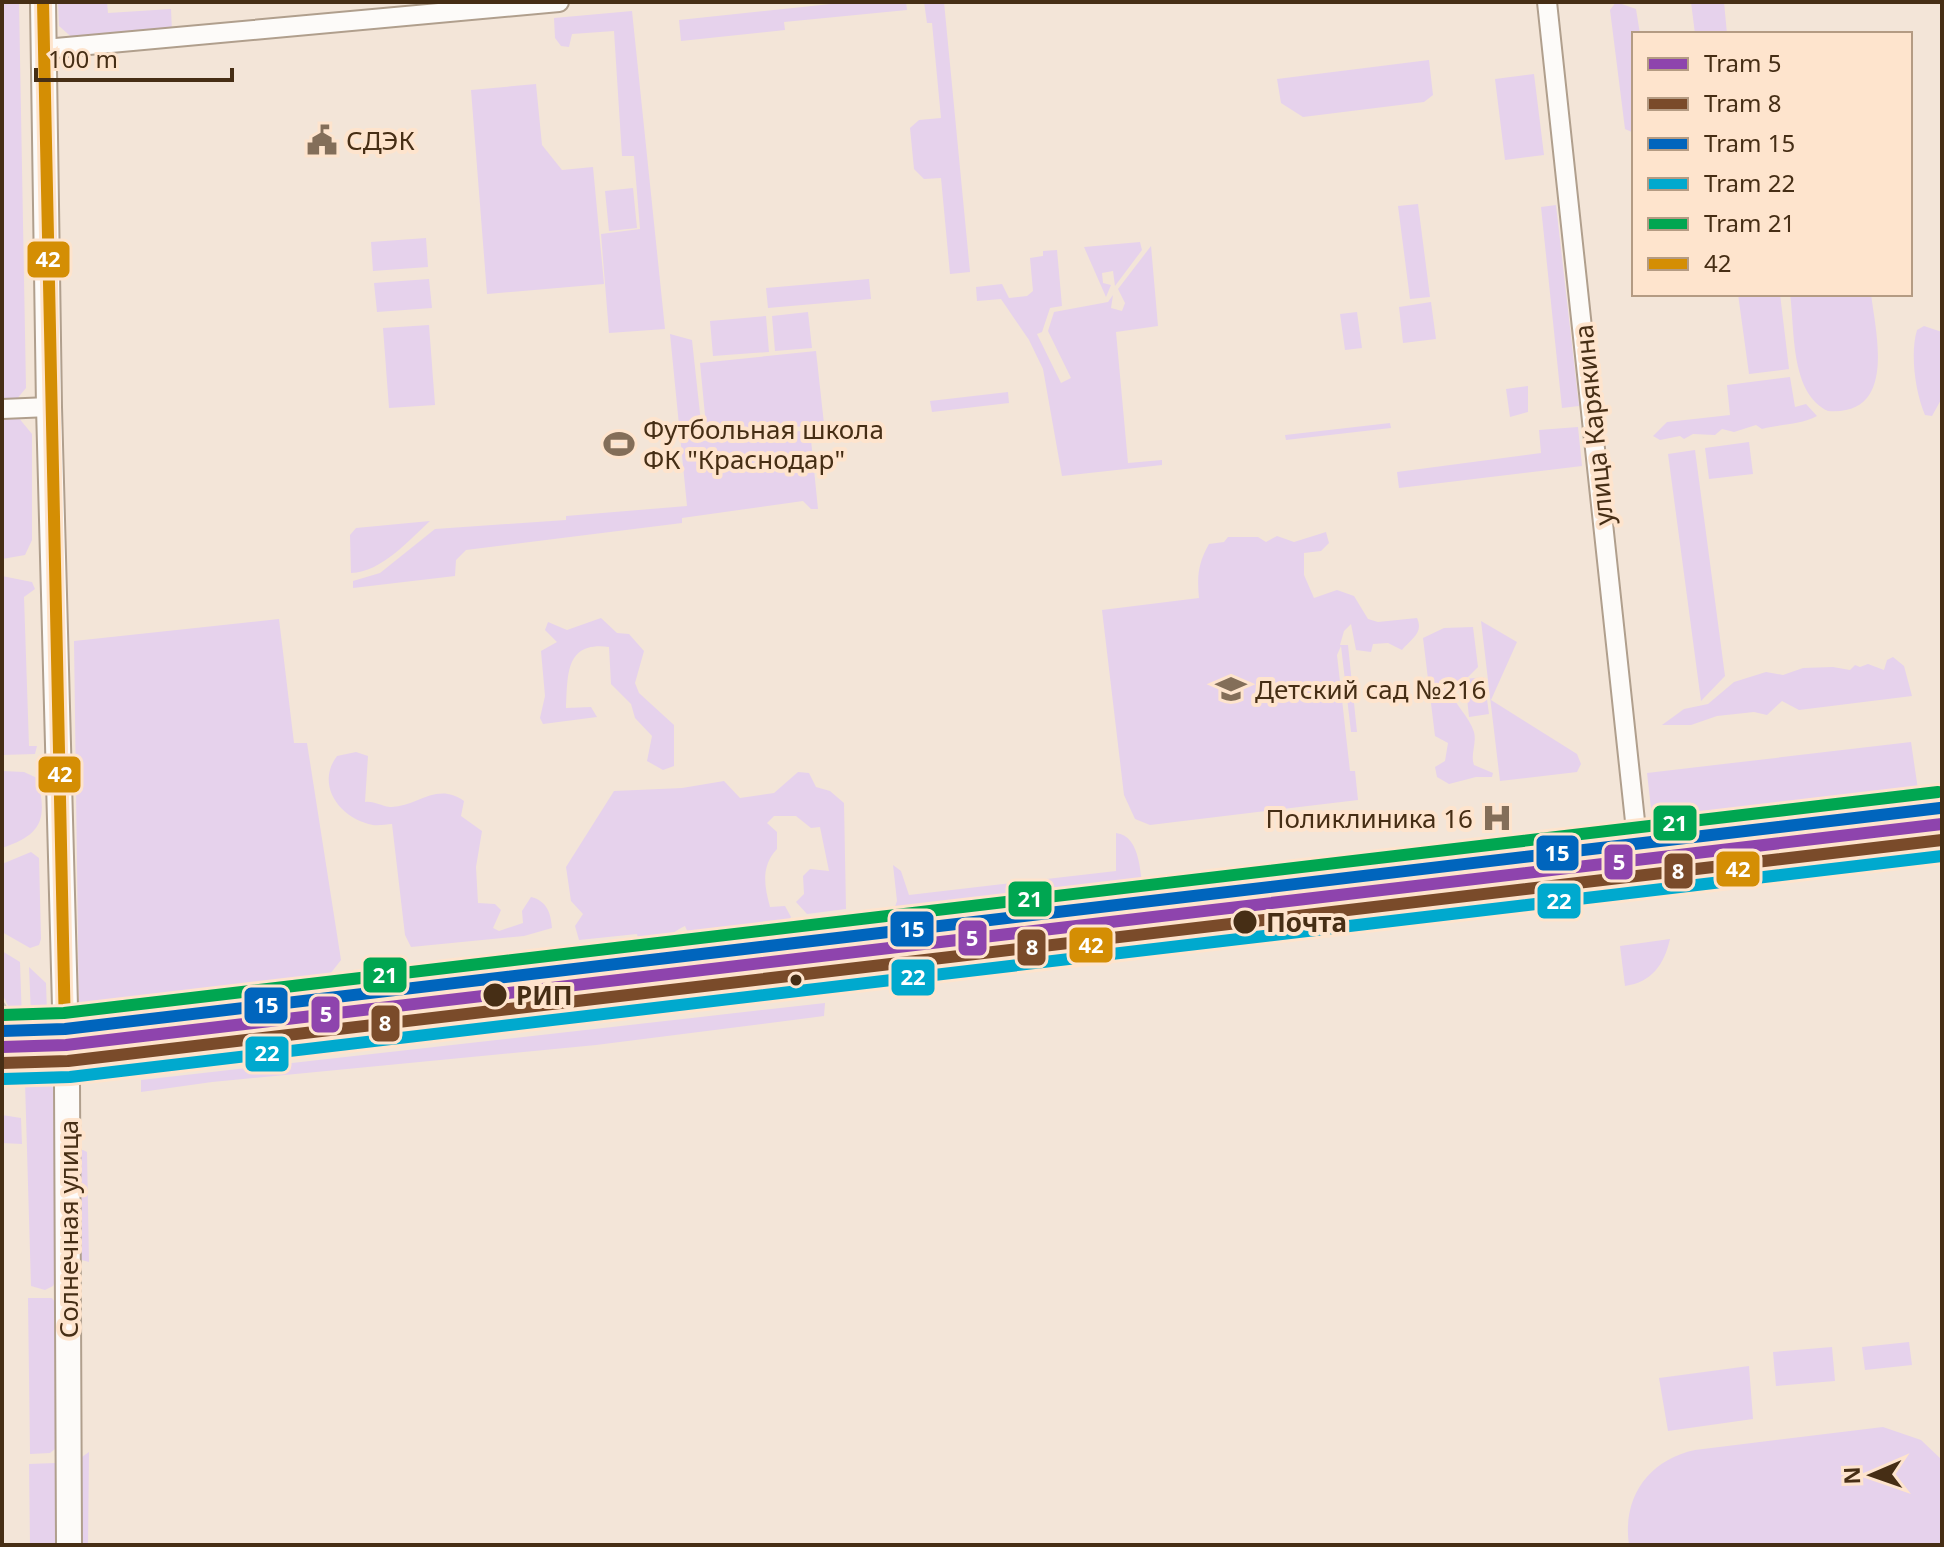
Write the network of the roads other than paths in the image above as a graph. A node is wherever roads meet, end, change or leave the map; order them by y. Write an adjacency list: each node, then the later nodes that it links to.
1 (43, 2): 4 (main road, Солнечная улица)
2 (559, 2): 4 (street)
3 (1547, 2): 10 (street, улица Карякина)
4 (45, 49): 5 (main road, Солнечная улица)
5 (49, 407): 6 (street); 22 (main road, Солнечная улица)
6 (2, 409)
7 (1942, 813): 8 (street)
8 (1749, 836): 10 (street); 13 (street)
9 (1942, 845): 13 (street)
10 (1638, 849): 11 (street)
11 (1558, 859): 12 (street); 14 (street)
12 (1534, 861): 15 (street); 16 (street)
13 (1752, 869): 14 (street)
14 (1561, 891): 15 (street)
15 (1537, 894): 18 (street)
16 (1171, 903): 17 (street); 18 (street)
17 (1146, 906): 19 (street); 20 (street)
18 (1174, 936): 19 (street)
19 (1149, 939): 23 (street)
20 (350, 999): 21 (street); 23 (street)
21 (324, 1002): 22 (street); 25 (street)
22 (65, 1032): 24 (street); 27 (main road, Солнечная улица)
23 (353, 1032): 25 (street)
24 (2, 1033)
25 (327, 1035): 27 (street)
26 (2, 1065): 27 (street)
27 (67, 1065): 28 (main road, Солнечная улица)
28 (69, 1545)

